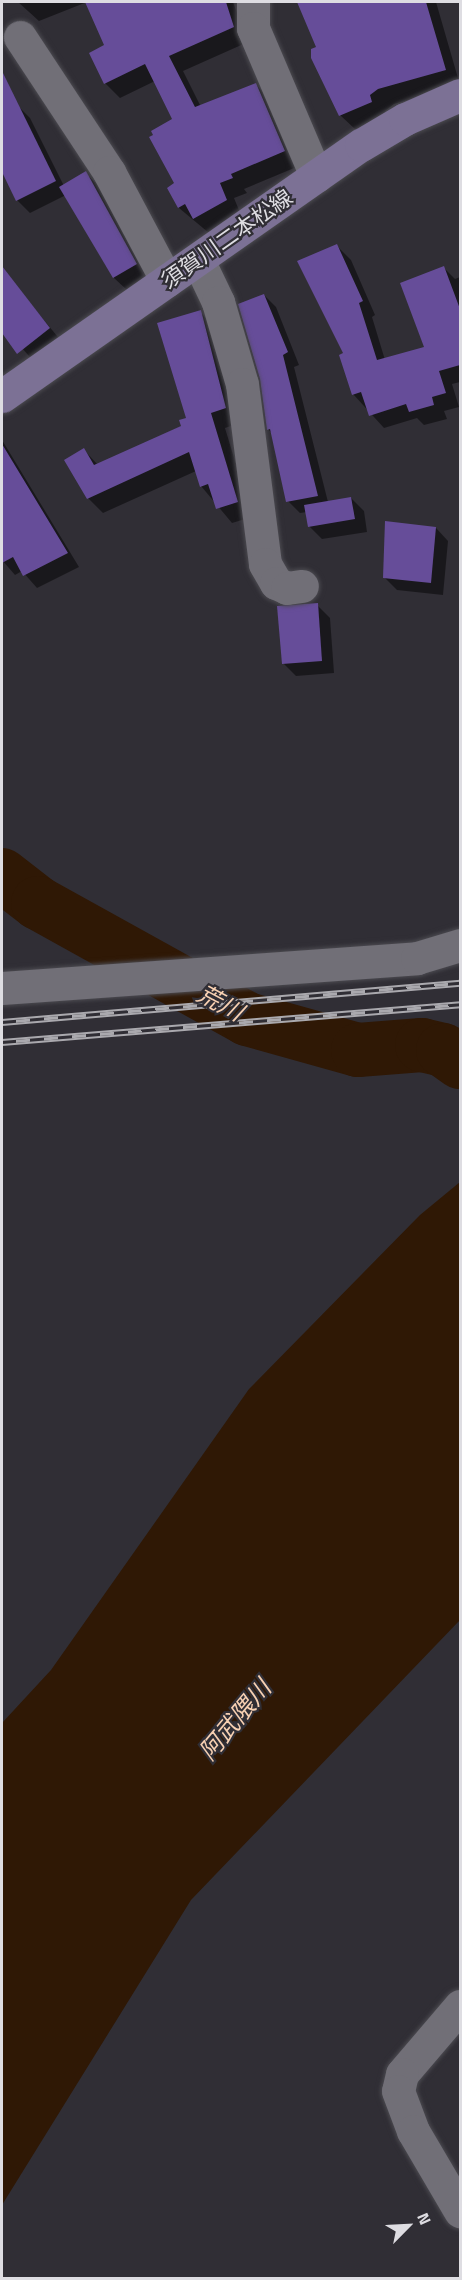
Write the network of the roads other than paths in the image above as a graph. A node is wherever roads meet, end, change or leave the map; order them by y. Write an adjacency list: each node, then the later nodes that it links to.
1 (253, 2): 4 (street)
2 (20, 38): 6 (street)
3 (460, 95): 4 (main road, 須賀川二本松線)
4 (316, 176): 5 (main road, 須賀川二本松線)
5 (198, 260): 6 (main road, 須賀川二本松線); 8 (street)
6 (167, 281): 7 (main road, 須賀川二本松線)
7 (2, 396)
8 (302, 586)
9 (460, 945): 10 (street)
10 (2, 988)
11 (460, 2006): 12 (street)
12 (460, 2211)

